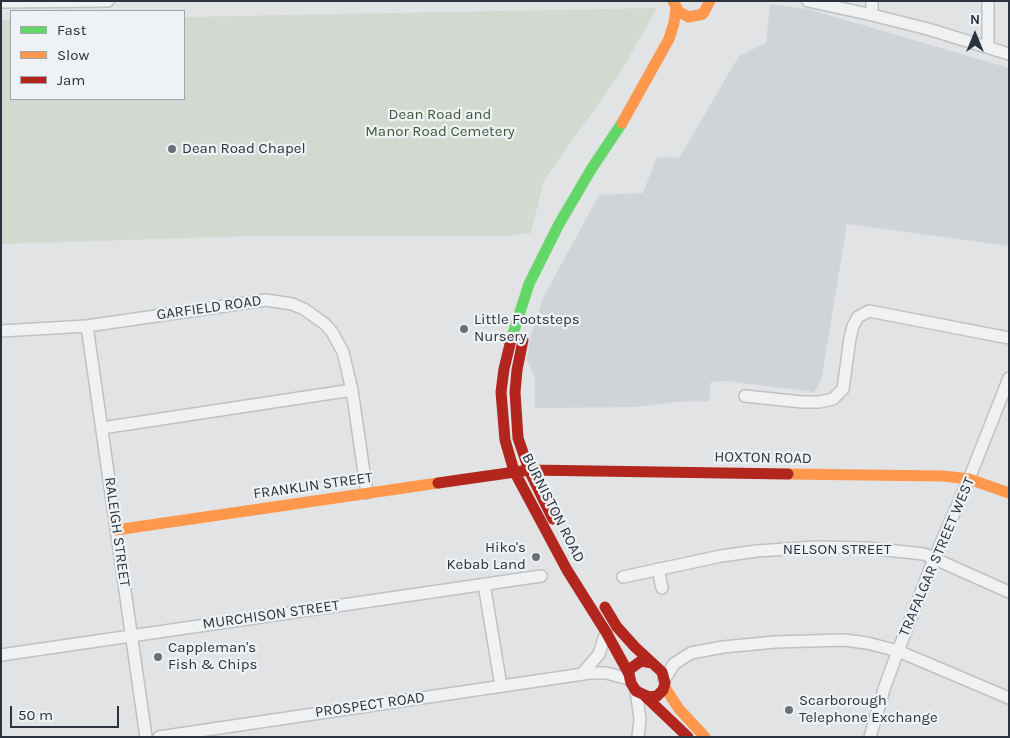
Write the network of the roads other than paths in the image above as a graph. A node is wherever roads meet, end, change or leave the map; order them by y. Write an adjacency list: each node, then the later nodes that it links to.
1 (108, 1): 7 (street)
2 (718, 1): 9 (street)
3 (808, 1): 10 (street)
4 (872, 1): 10 (street)
5 (988, 1): 12 (street)
6 (1, 2): 7 (street)
7 (88, 2)
8 (673, 4): 9 (main road); 11 (main road, BURNISTON ROAD)
9 (706, 8): 11 (main road, BURNISTON ROAD)
10 (872, 15): 12 (street)
11 (669, 39): 14 (main road, BURNISTON ROAD)
12 (988, 47): 13 (street)
13 (1009, 54)
14 (618, 129): 15 (main road, BURNISTON ROAD); 25 (main road, BURNISTON ROAD)
15 (554, 259)
16 (536, 299): 24 (main road, BURNISTON ROAD)
17 (88, 326): 18 (street, GARFIELD ROAD); 21 (street, GARFIELD ROAD); 23 (street, RALEIGH STREET)
18 (1, 331)
19 (1009, 338): 22 (street)
20 (1009, 378): 26 (street, TRAFALGAR STREET WEST)
21 (352, 390): 23 (street); 27 (street, GARFIELD ROAD)
22 (745, 396)
23 (102, 428): 30 (street, RALEIGH STREET)
24 (529, 470): 25 (main road, HOXTON ROAD); 26 (main road, HOXTON ROAD); 29 (main road, BURNISTON ROAD)
25 (514, 471): 27 (main road, FRANKLIN STREET); 39 (main road, BURNISTON ROAD)
26 (969, 479): 28 (main road, HOXTON ROAD); 31 (street, TRAFALGAR STREET WEST)
27 (367, 493): 30 (main road, FRANKLIN STREET)
28 (1009, 493)
29 (557, 527)
30 (116, 530): 40 (street, RALEIGH STREET)
31 (934, 559): 32 (street, NELSON STREET); 37 (street, NELSON STREET); 41 (street, TRAFALGAR STREET WEST)
32 (658, 569): 34 (street, NELSON STREET); 36 (street)
33 (541, 576): 35 (street, MURCHISON STREET)
34 (623, 577)
35 (484, 584): 40 (street, MURCHISON STREET); 46 (street)
36 (662, 588)
37 (1009, 592)
38 (600, 599): 43 (main road)
39 (606, 632): 44 (main road, BURNISTON ROAD); 45 (street)
40 (131, 636): 42 (street, MURCHISON STREET); 50 (street, RALEIGH STREET)
41 (898, 651): 47 (street); 48 (street); 54 (street, TRAFALGAR STREET WEST)
42 (1, 655)
43 (652, 663): 44 (main road); 47 (main road)
44 (627, 673): 45 (street, PROSPECT ROAD); 47 (main road, BURNISTON ROAD)
45 (582, 674): 46 (street, PROSPECT ROAD)
46 (500, 686): 51 (street, PROSPECT ROAD)
47 (653, 692): 49 (street); 49 (street); 52 (main road); 53 (main road)
48 (1009, 698)
49 (638, 732)
50 (146, 737)
51 (158, 737)
52 (688, 737)
53 (705, 737)
54 (870, 737)

